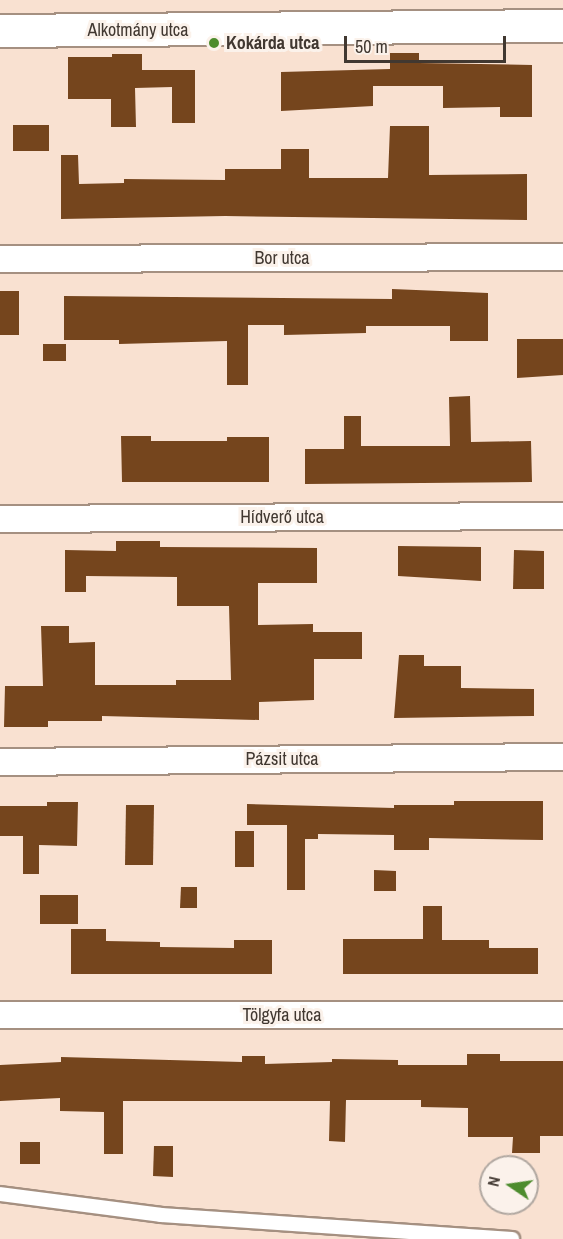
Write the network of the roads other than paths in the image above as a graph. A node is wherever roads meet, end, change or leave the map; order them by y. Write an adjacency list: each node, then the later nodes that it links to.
1 (563, 26): 2 (street, Alkotmány utca)
2 (0, 31)
3 (563, 257): 4 (street, Bor utca)
4 (0, 258)
5 (563, 516): 6 (street, Hídverő utca)
6 (0, 519)
7 (563, 757): 8 (street, Pázsit utca)
8 (0, 762)
9 (0, 1015): 10 (street, Tölgyfa utca)
10 (563, 1015)
11 (0, 1194): 12 (lane)
12 (512, 1239)

